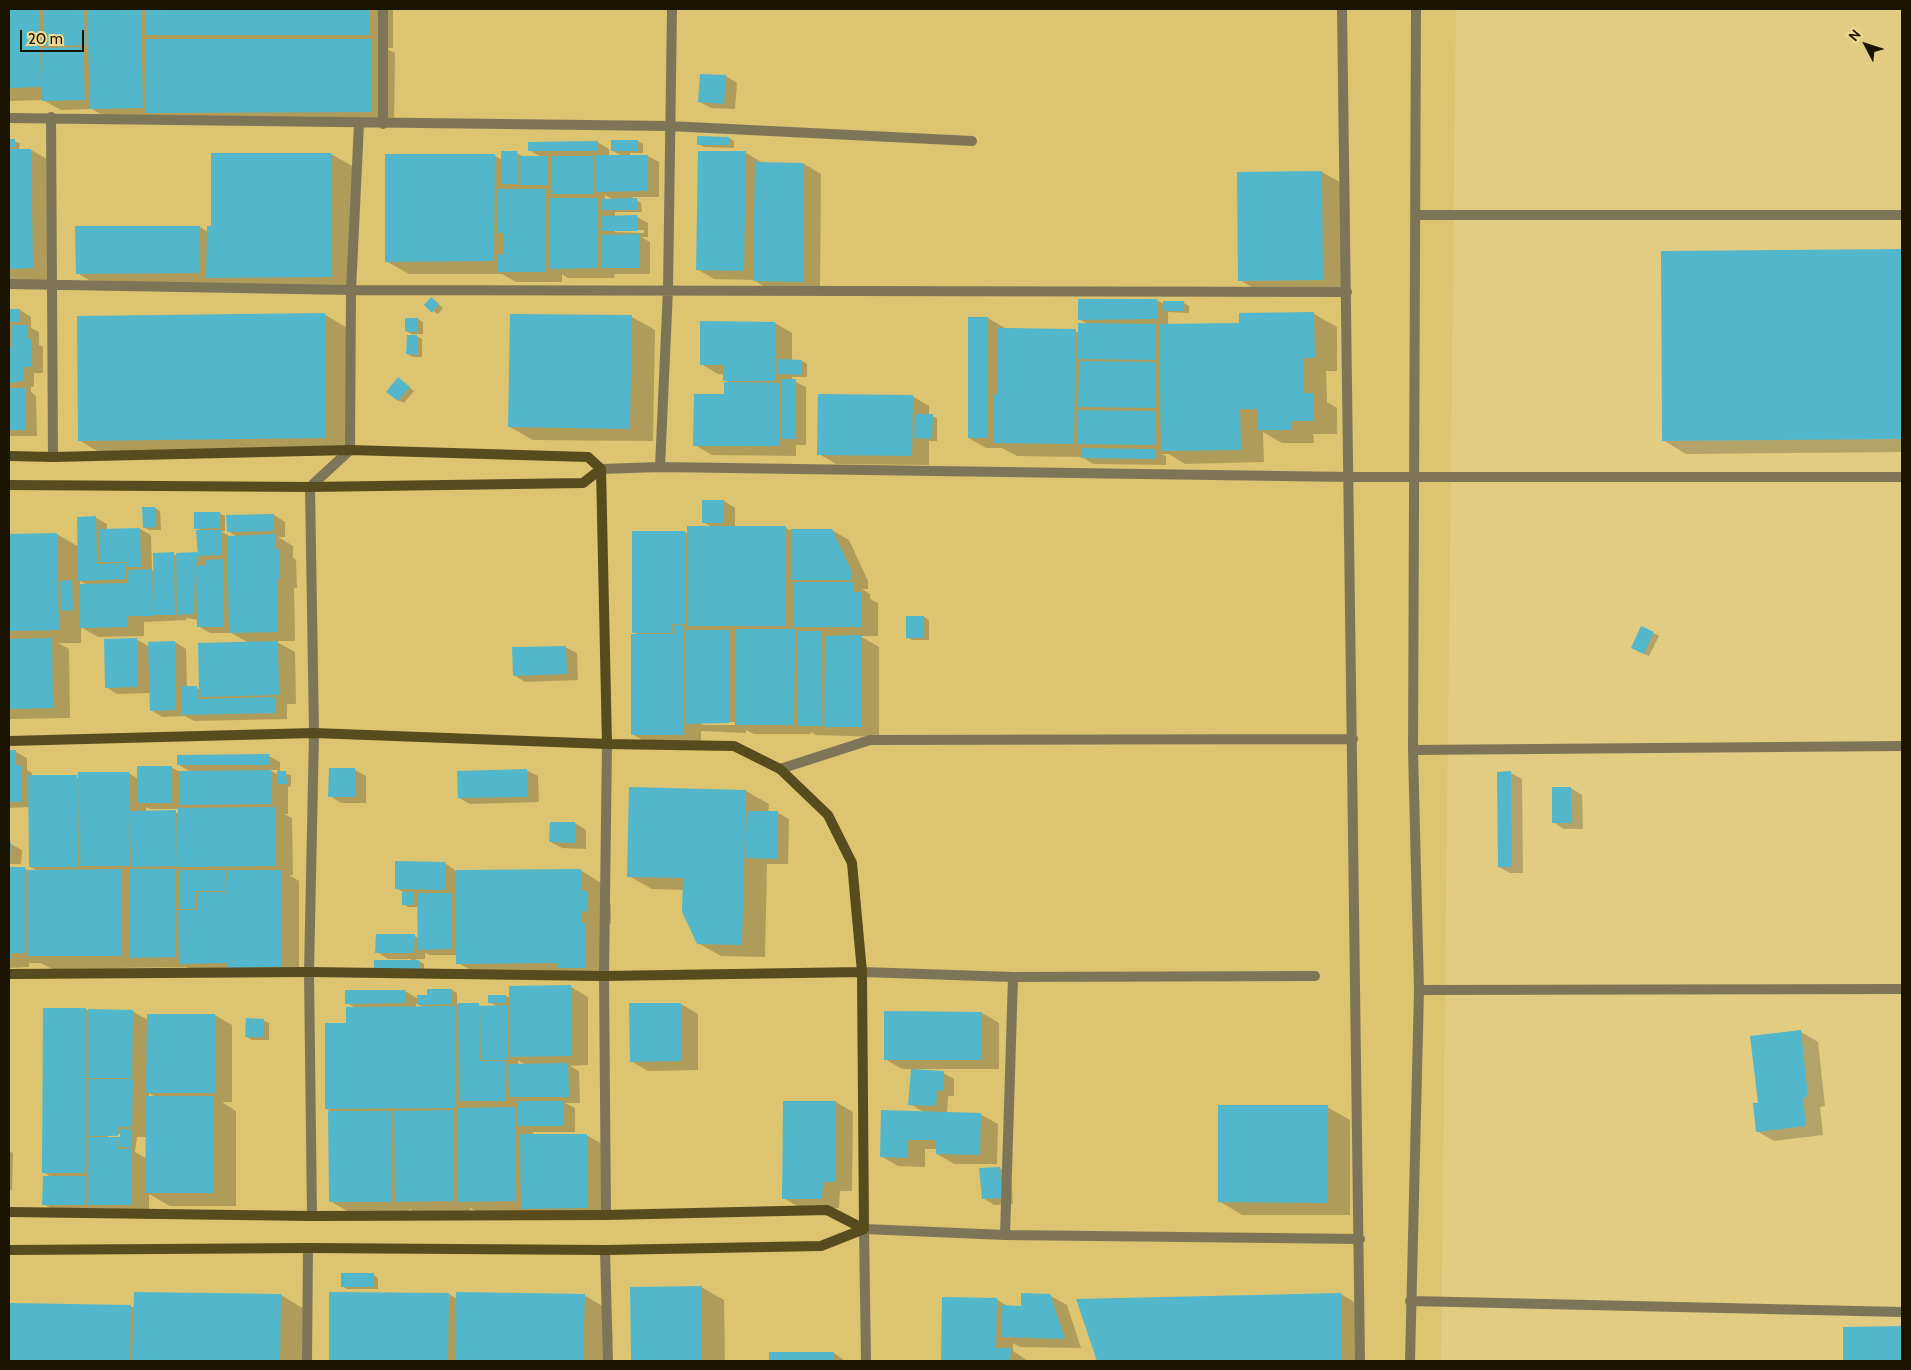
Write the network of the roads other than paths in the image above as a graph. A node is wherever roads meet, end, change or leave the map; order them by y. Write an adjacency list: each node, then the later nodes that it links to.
1 (383, 9): 8 (street)
2 (672, 9): 9 (street)
3 (1342, 9): 17 (street)
4 (1416, 9): 11 (street)
5 (9, 118): 6 (street)
6 (51, 118): 7 (street); 14 (street)
7 (359, 124): 8 (street); 15 (street)
8 (383, 124): 9 (street)
9 (669, 126): 10 (street); 16 (street)
10 (972, 141)
11 (1415, 215): 12 (street); 24 (street)
12 (1902, 215)
13 (9, 284): 14 (street)
14 (51, 284): 15 (street); 20 (street)
15 (351, 290): 16 (street); 18 (street)
16 (668, 290): 17 (street); 21 (street)
17 (1347, 292): 23 (street)
18 (350, 450): 20 (street); 22 (street); 27 (street)
19 (9, 456): 20 (street)
20 (53, 457)
21 (660, 467): 22 (street); 23 (street)
22 (600, 469): 27 (street); 31 (street)
23 (1349, 477): 24 (street); 29 (street)
24 (1414, 477): 25 (street); 33 (street)
25 (1902, 477)
26 (9, 485): 27 (street)
27 (310, 487): 28 (street)
28 (314, 733): 30 (street); 31 (street); 35 (street)
29 (1353, 739): 34 (street); 48 (street)
30 (9, 741)
31 (608, 744): 34 (street); 38 (street)
32 (1902, 746): 33 (street)
33 (1413, 750): 42 (street)
34 (780, 769): 36 (street)
35 (310, 972): 37 (street); 38 (street); 45 (street)
36 (862, 972): 38 (street); 40 (street); 46 (street)
37 (9, 974)
38 (604, 976): 44 (street)
39 (1316, 976): 40 (street)
40 (1013, 977): 47 (street)
41 (1902, 989): 42 (street)
42 (1419, 990): 52 (street)
43 (9, 1212): 45 (street)
44 (606, 1215): 45 (street); 46 (street)
45 (312, 1216)
46 (864, 1229): 47 (street); 51 (street); 56 (street)
47 (1005, 1235): 48 (street)
48 (1360, 1239): 57 (street)
49 (308, 1248): 50 (street); 51 (street); 54 (street)
50 (9, 1250)
51 (605, 1250): 55 (street)
52 (1410, 1301): 53 (street); 58 (street)
53 (1902, 1312)
54 (307, 1361)
55 (608, 1361)
56 (866, 1361)
57 (1360, 1361)
58 (1410, 1361)

